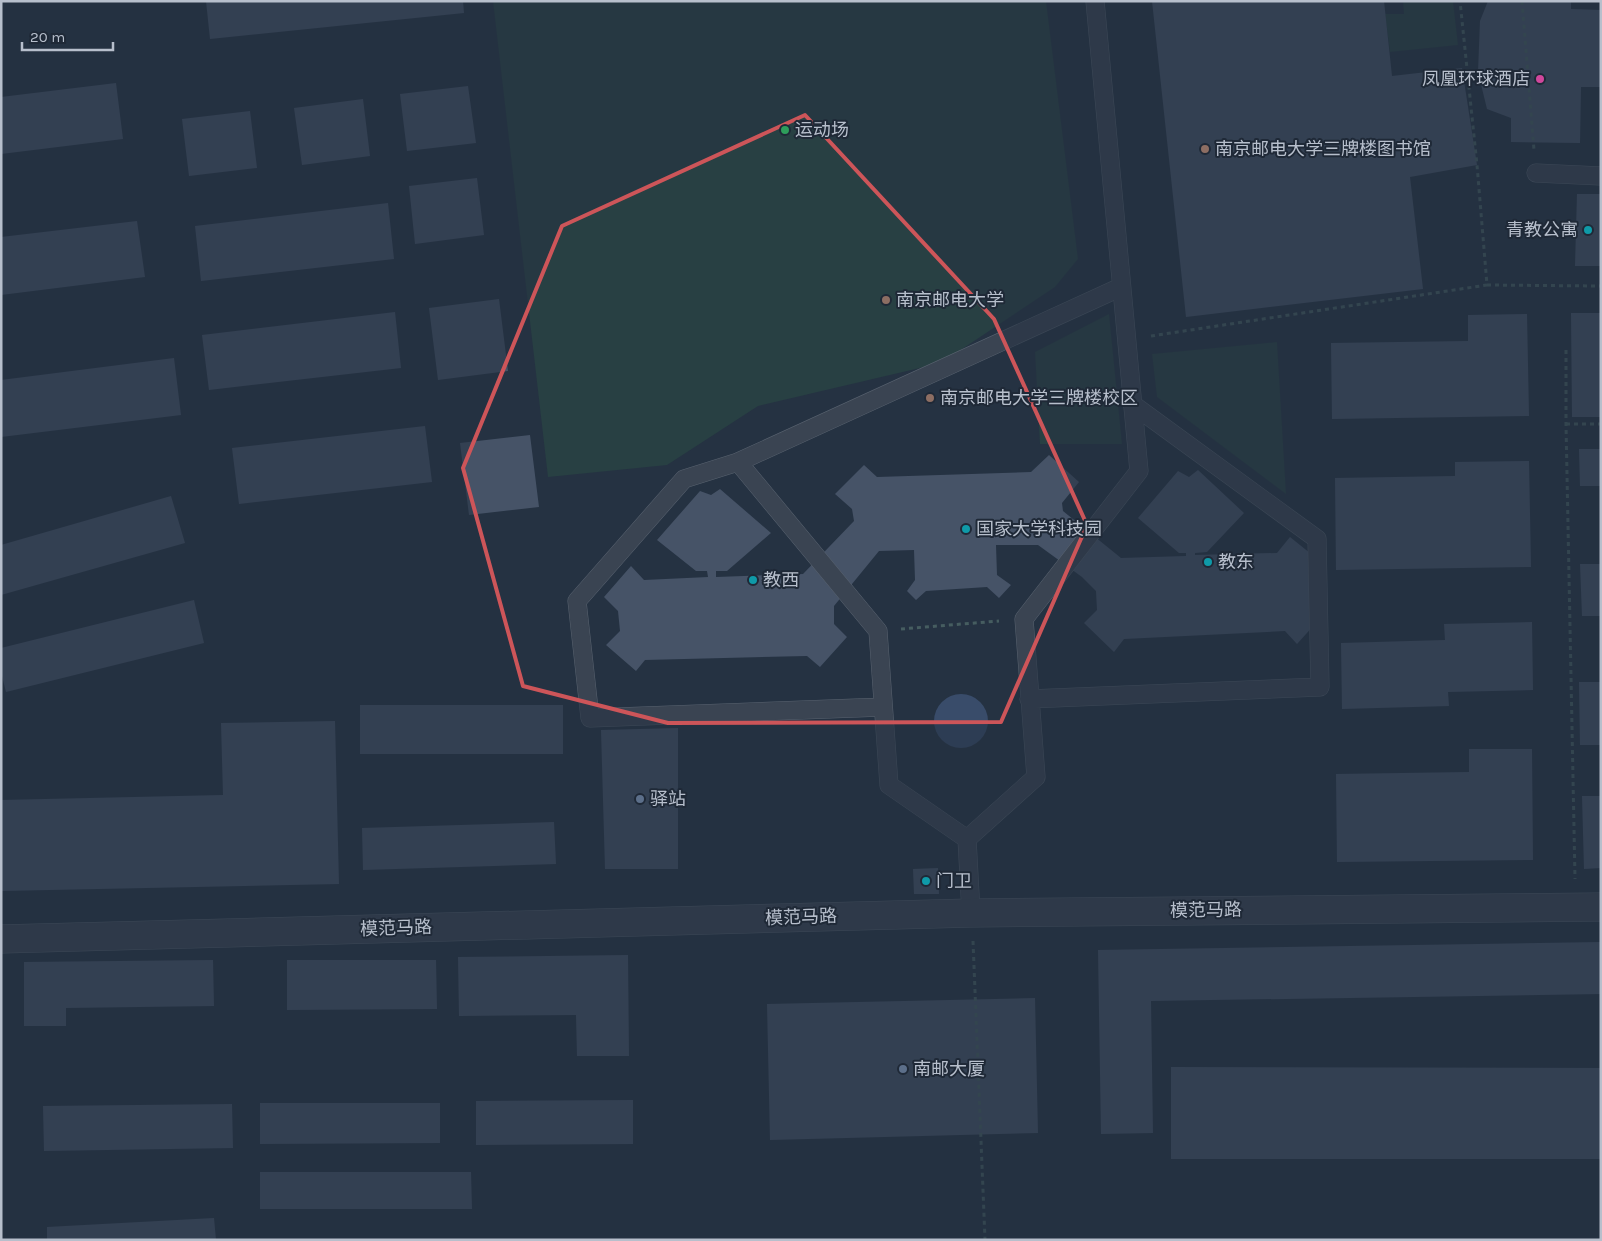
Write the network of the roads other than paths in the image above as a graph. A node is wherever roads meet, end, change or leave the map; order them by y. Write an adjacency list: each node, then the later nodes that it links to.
1 (1096, 1): 4 (lane)
2 (1536, 173): 3 (lane)
3 (1601, 176)
4 (1121, 287): 5 (lane); 6 (lane)
5 (1132, 404): 7 (lane); 7 (lane)
6 (738, 462): 8 (lane); 8 (lane)
7 (1030, 698): 9 (lane)
8 (883, 707): 9 (lane)
9 (967, 839): 11 (lane)
10 (1588, 907): 11 (street, 模范马路)
11 (971, 912): 12 (street, 模范马路)
12 (1, 939)

